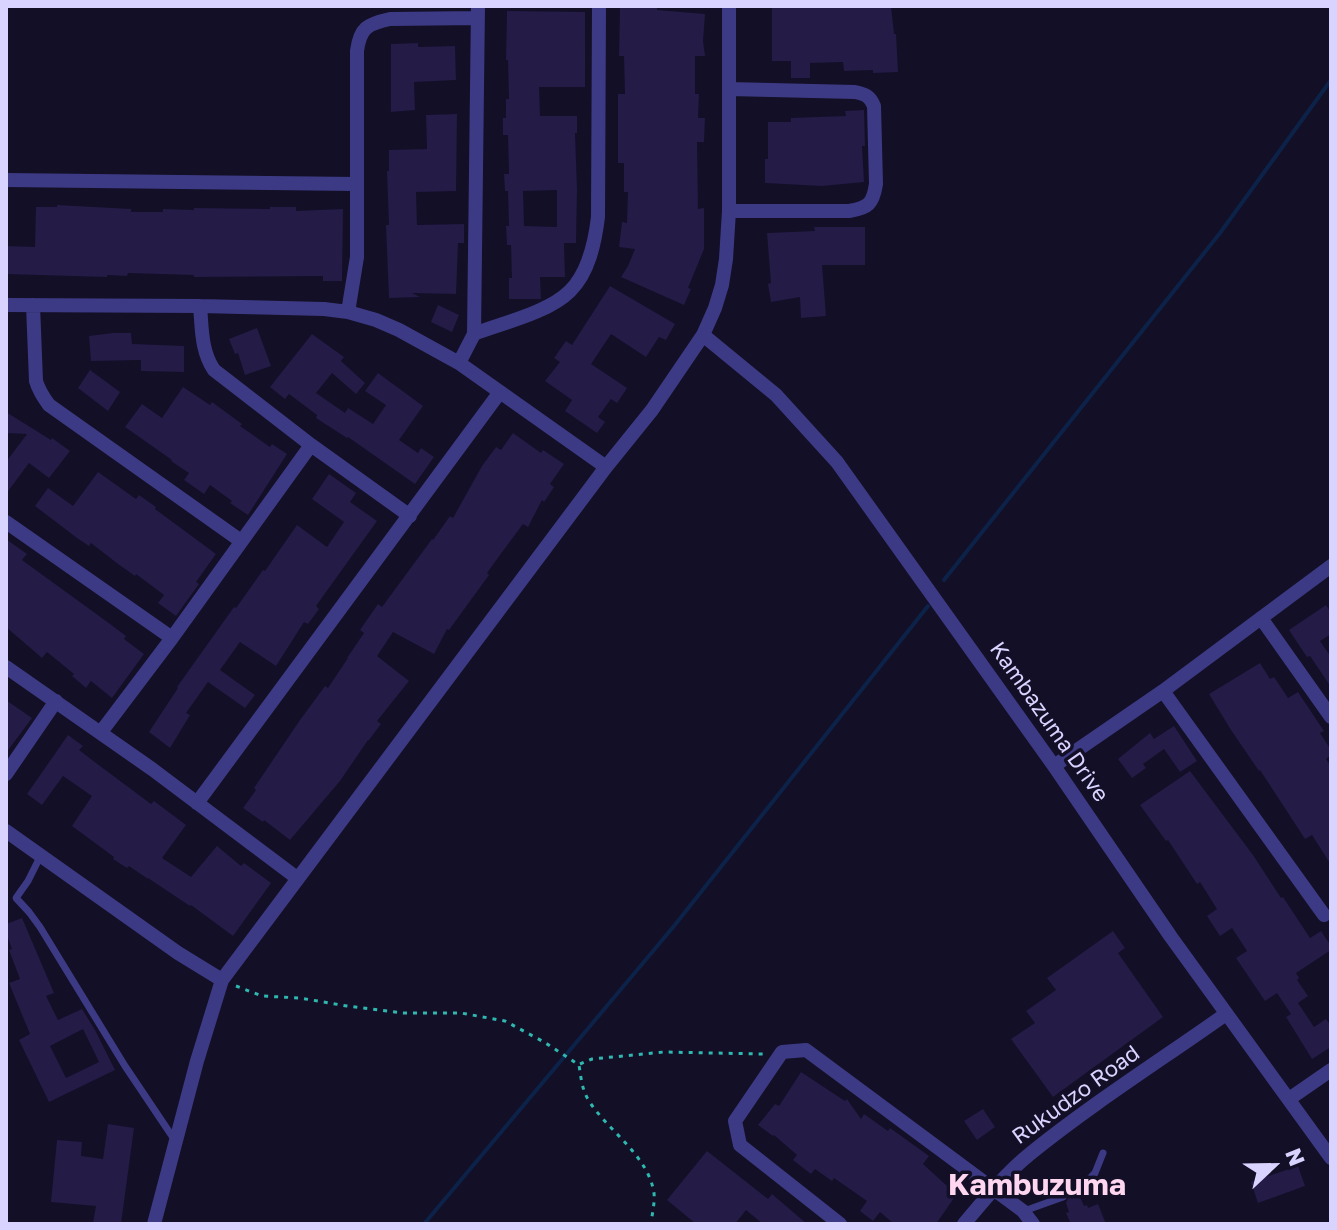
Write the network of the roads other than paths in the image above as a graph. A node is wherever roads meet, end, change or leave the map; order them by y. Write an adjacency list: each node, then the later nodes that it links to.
1 (599, 6): 12 (street)
2 (729, 6): 4 (street)
3 (478, 12): 6 (street); 12 (street)
4 (729, 89): 7 (street); 7 (street)
5 (6, 180): 6 (street)
6 (356, 184): 11 (street)
7 (729, 211): 13 (street)
8 (6, 305): 9 (street)
9 (33, 305): 10 (street); 20 (street)
10 (200, 306): 11 (street); 16 (street)
11 (348, 312): 14 (street)
12 (474, 334): 14 (street)
13 (703, 335): 17 (street); 29 (street, Kambazuma Drive)
14 (459, 363): 15 (street)
15 (500, 392): 17 (street); 18 (street)
16 (311, 445): 18 (street); 20 (street)
17 (606, 467): 34 (street)
18 (410, 516): 31 (street)
19 (6, 522): 23 (street)
20 (241, 541): 23 (street)
21 (1331, 566): 22 (street)
22 (1261, 618): 25 (street); 27 (street)
23 (172, 638): 28 (street)
24 (6, 667): 26 (street)
25 (1163, 691): 29 (street); 37 (street)
26 (56, 701): 28 (street); 30 (street)
27 (1330, 714)
28 (101, 732): 31 (street)
29 (1054, 766): 39 (street, Kambazuma Drive)
30 (6, 774)
31 (197, 803): 34 (street)
32 (6, 831): 33 (street)
33 (41, 855): 35 (lane); 38 (street)
34 (297, 878): 38 (street)
35 (16, 898): 36 (lane); 42 (lane)
36 (6, 904)
37 (1329, 917)
38 (222, 980): 42 (street)
39 (1226, 1014): 41 (street, Kambazuma Drive); 45 (street, Rukudzo Road)
40 (1331, 1070): 41 (street)
41 (1289, 1099): 44 (street, Kambazuma Drive)
42 (176, 1142): 49 (street)
43 (1103, 1153): 46 (lane)
44 (1331, 1158)
45 (993, 1189): 48 (street); 50 (street); 51 (street, Rukudzo Road)
46 (1078, 1191)
47 (1063, 1197): 48 (lane)
48 (1023, 1211): 52 (street)
49 (154, 1224)
50 (840, 1224)
51 (964, 1224)
52 (1033, 1224)

